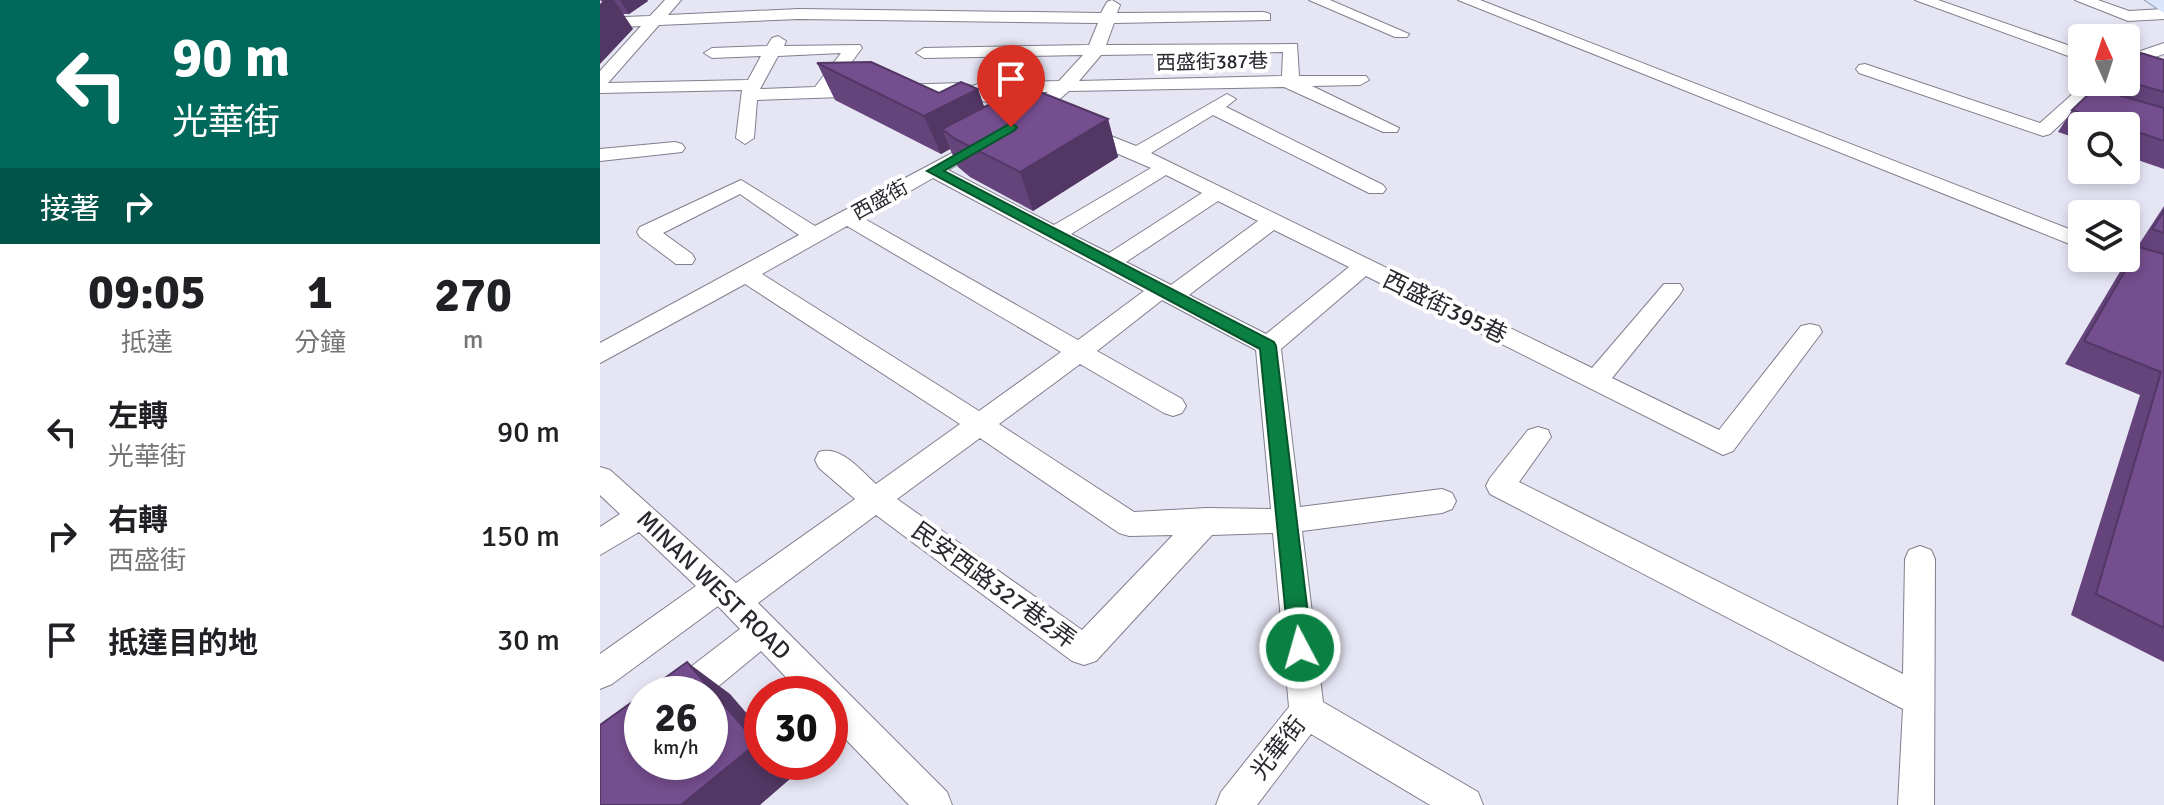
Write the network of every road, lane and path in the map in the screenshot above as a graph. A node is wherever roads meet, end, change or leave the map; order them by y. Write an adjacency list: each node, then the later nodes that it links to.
1 (673, 0): 15 (street)
2 (811, 0): 11 (street)
3 (962, 0): 23 (street)
4 (1114, 0): 14 (street, 西盛街)
5 (1317, 0): 17 (street)
6 (1466, 0): 51 (street)
7 (1923, 0): 19 (street)
8 (2083, 0): 12 (street)
9 (2154, 0): 10 (main road)
10 (2164, 7)
11 (799, 14): 15 (street); 20 (street); 23 (street)
12 (2164, 14)
13 (1264, 17): 14 (street)
14 (1106, 18): 21 (street, 西盛街); 23 (street)
15 (651, 21): 16 (street); 27 (street)
16 (600, 23)
17 (1401, 34)
18 (2164, 48): 24 (street)
19 (2068, 51)
20 (770, 52): 22 (street); 33 (street); 34 (street)
21 (1095, 52): 23 (street); 28 (street); 30 (street, 西盛街)
22 (712, 53)
23 (925, 53): 32 (street, 西盛街387巷); 34 (street)
24 (2140, 57)
25 (1865, 69): 35 (street)
26 (1360, 80): 28 (street, 西盛街387巷)
27 (600, 81)
28 (1290, 83): 29 (street, 西盛街387巷); 38 (street)
29 (1252, 84): 30 (street, 西盛街387巷); 36 (street)
30 (1064, 86): 32 (street, 西盛街387巷); 37 (street, 西盛街)
31 (600, 88): 33 (street)
32 (961, 88): 37 (street, 西盛街395巷)
33 (751, 90): 34 (street); 39 (street)
34 (820, 93)
35 (2081, 96)
36 (1213, 108): 41 (street); 45 (street)
37 (1036, 113): 41 (street, 西盛街395巷); 44 (street, 西盛街)
38 (1390, 128)
39 (745, 138)
40 (675, 148): 42 (street)
41 (1137, 153): 43 (street, 西盛街395巷)
42 (600, 155)
43 (1166, 167): 46 (street, 西盛街395巷); 49 (street)
44 (934, 171): 47 (street, 西盛街); 49 (street)
45 (1376, 189)
46 (1217, 193): 48 (street, 西盛街395巷); 53 (street)
47 (848, 218): 50 (street, 西盛街); 62 (street)
48 (1272, 221): 55 (street, 西盛街395巷); 59 (street)
49 (1055, 234): 53 (street)
50 (815, 236): 52 (street); 56 (street, 西盛街)
51 (2068, 236)
52 (684, 259)
53 (1109, 263): 59 (street)
54 (2140, 265): 57 (street)
55 (1363, 267): 61 (street); 64 (street, 西盛街395巷)
56 (745, 274): 63 (street, 西盛街); 66 (street)
57 (2164, 274)
58 (1672, 289): 64 (street)
59 (1166, 293): 61 (street); 62 (street)
60 (1810, 332): 64 (street, 西盛街395巷)
61 (1268, 346): 74 (street, 光華街)
62 (1079, 352): 65 (street); 66 (street)
63 (600, 354)
64 (1595, 381)
65 (1173, 406)
66 (978, 423): 70 (street); 73 (street)
67 (1538, 437): 82 (street)
68 (829, 460): 70 (street)
69 (600, 478): 72 (street, MINAN WEST ROAD)
70 (875, 499): 73 (street, 民安西路327巷2弄); 77 (street)
71 (1442, 501): 74 (street)
72 (641, 516): 75 (street); 77 (street, MINAN WEST ROAD)
73 (1207, 520): 74 (street)
74 (1287, 521): 83 (street, 光華街)
75 (600, 542)
76 (1920, 559): 82 (street)
77 (727, 594): 78 (street, MINAN WEST ROAD); 79 (street)
78 (763, 630): 80 (street); 81 (street, MINAN WEST ROAD)
79 (600, 673)
80 (706, 676)
81 (808, 676)
82 (1920, 700): 88 (street)
83 (1307, 712): 85 (street); 87 (street, 光華街)
84 (848, 717): 86 (street)
85 (1456, 803)
86 (934, 805)
87 (1234, 805)
88 (1916, 805)

